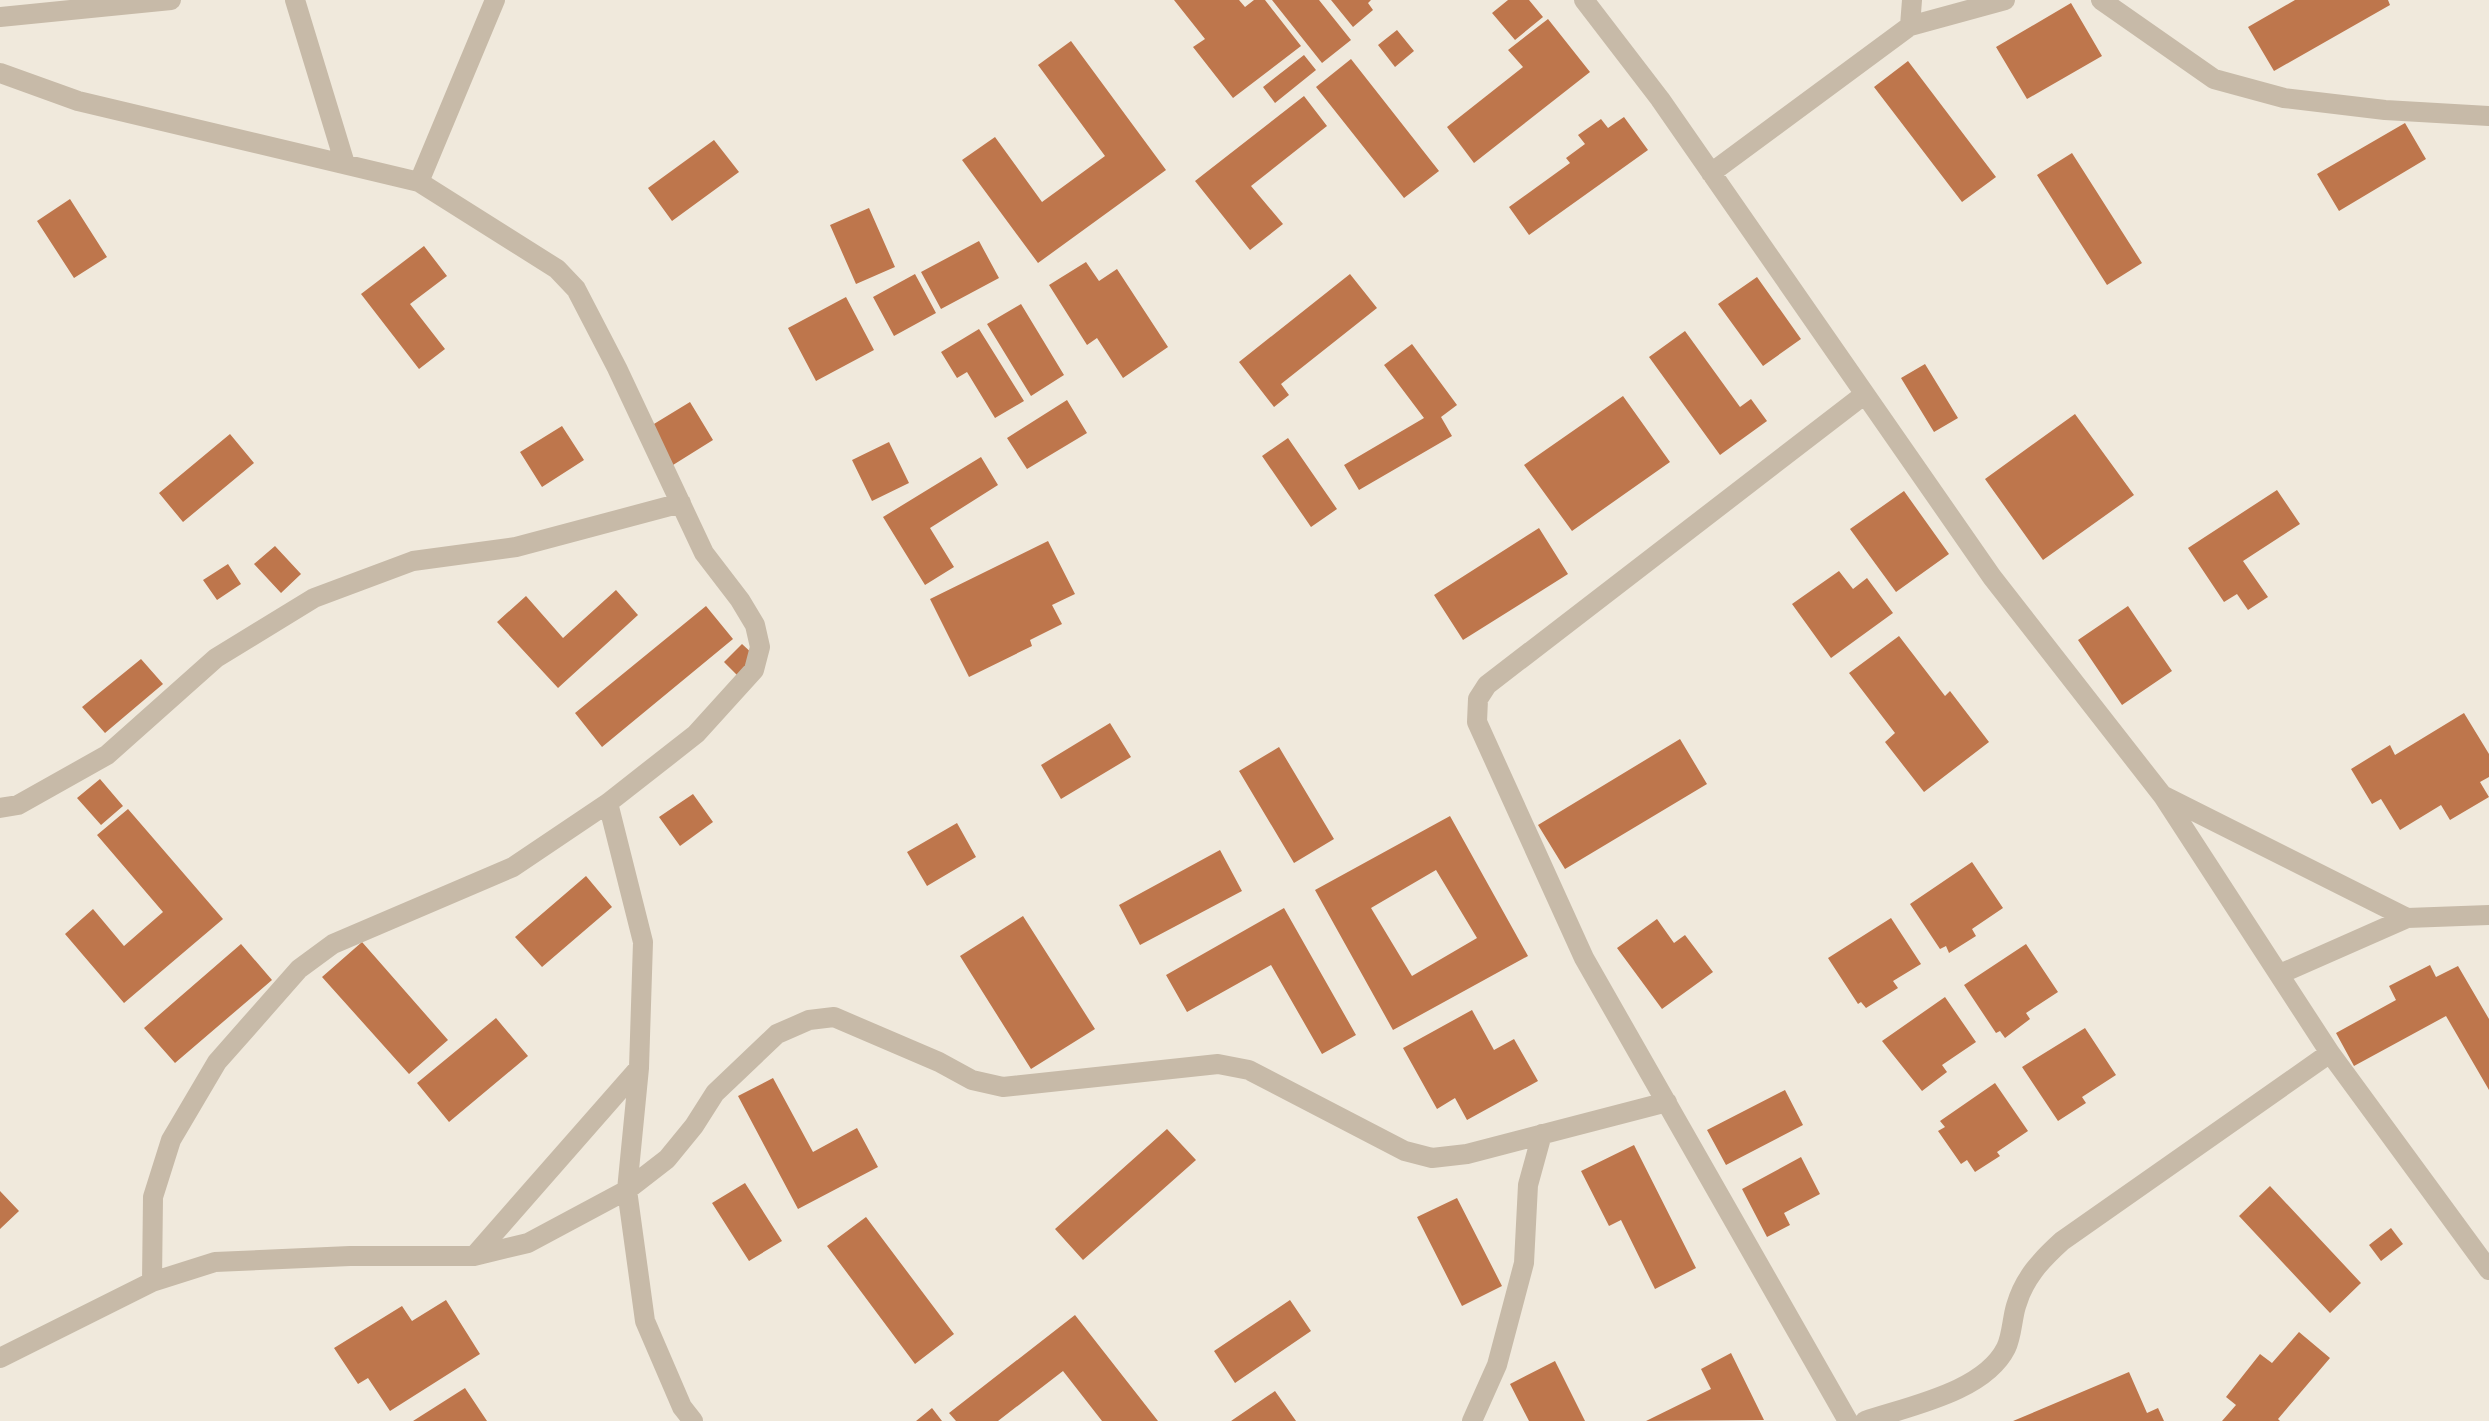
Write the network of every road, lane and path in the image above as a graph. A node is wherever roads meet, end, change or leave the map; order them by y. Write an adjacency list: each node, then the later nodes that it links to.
1 (171, 0): 8 (street)
2 (295, 0): 12 (street)
3 (495, 0): 14 (street)
4 (1584, 0): 13 (street)
5 (1912, 0): 9 (street)
6 (2005, 0): 9 (street)
7 (2101, 0): 11 (street)
8 (0, 17)
9 (1910, 26): 13 (street)
10 (0, 73): 12 (street)
11 (2489, 116)
12 (345, 164): 14 (street)
13 (1711, 173): 15 (street)
14 (419, 182): 16 (street)
15 (1865, 394): 17 (street); 25 (street)
16 (681, 503): 18 (street); 19 (street)
17 (2163, 796): 21 (street); 22 (street)
18 (608, 803): 24 (street); 30 (street)
19 (0, 808)
20 (2489, 915): 21 (street)
21 (2407, 918): 22 (street)
22 (2280, 974): 23 (street)
23 (2330, 1053): 29 (street); 35 (street)
24 (639, 1068): 27 (street); 28 (street)
25 (1667, 1102): 26 (street); 34 (street)
26 (1542, 1134): 27 (street); 33 (street)
27 (627, 1190): 28 (street); 32 (street)
28 (474, 1256): 30 (street)
29 (2489, 1270)
30 (152, 1282): 31 (street)
31 (0, 1358)
32 (693, 1421)
33 (1472, 1421)
34 (1848, 1421)
35 (1865, 1421)

